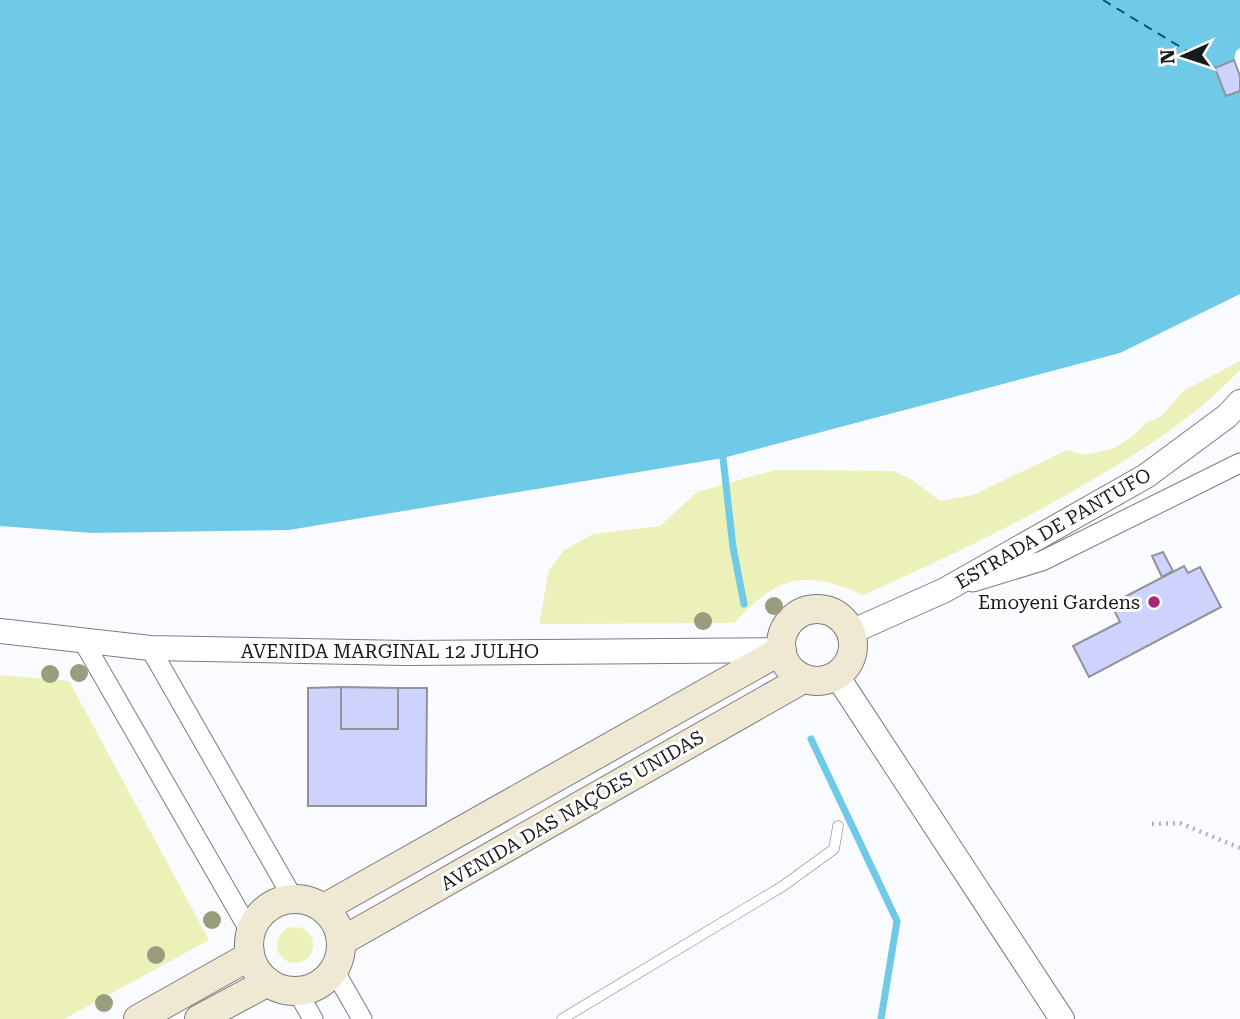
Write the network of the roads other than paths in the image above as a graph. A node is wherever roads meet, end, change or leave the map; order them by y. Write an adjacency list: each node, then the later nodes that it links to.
1 (1240, 401): 3 (street, ESTRADA DE PANTUFO)
2 (1240, 463): 3 (street)
3 (945, 590): 5 (street, ESTRADA DE PANTUFO)
4 (0, 631): 6 (street, AVENIDA MARGINAL 12 JULHO)
5 (851, 632): 8 (main road); 9 (main road)
6 (83, 641): 7 (street, AVENIDA MARGINAL 12 JULHO); 14 (street)
7 (150, 648): 8 (street, AVENIDA MARGINAL 12 JULHO); 12 (street)
8 (782, 650): 10 (main road); 13 (main road, AVENIDA DAS NAÇÕES UNIDAS)
9 (837, 676): 10 (main road); 24 (street)
10 (803, 679): 15 (main road, AVENIDA DAS NAÇÕES UNIDAS)
11 (838, 826): 23 (lane)
12 (293, 898): 13 (main road); 14 (main road)
13 (324, 908): 15 (main road)
14 (250, 940): 17 (main road); 19 (main road)
15 (342, 941): 16 (main road)
16 (334, 970): 18 (main road); 22 (street)
17 (268, 982): 18 (main road); 20 (main road)
18 (297, 991): 21 (street)
19 (138, 1019)
20 (199, 1019)
21 (313, 1019)
22 (362, 1019)
23 (562, 1019)
24 (1062, 1019)

